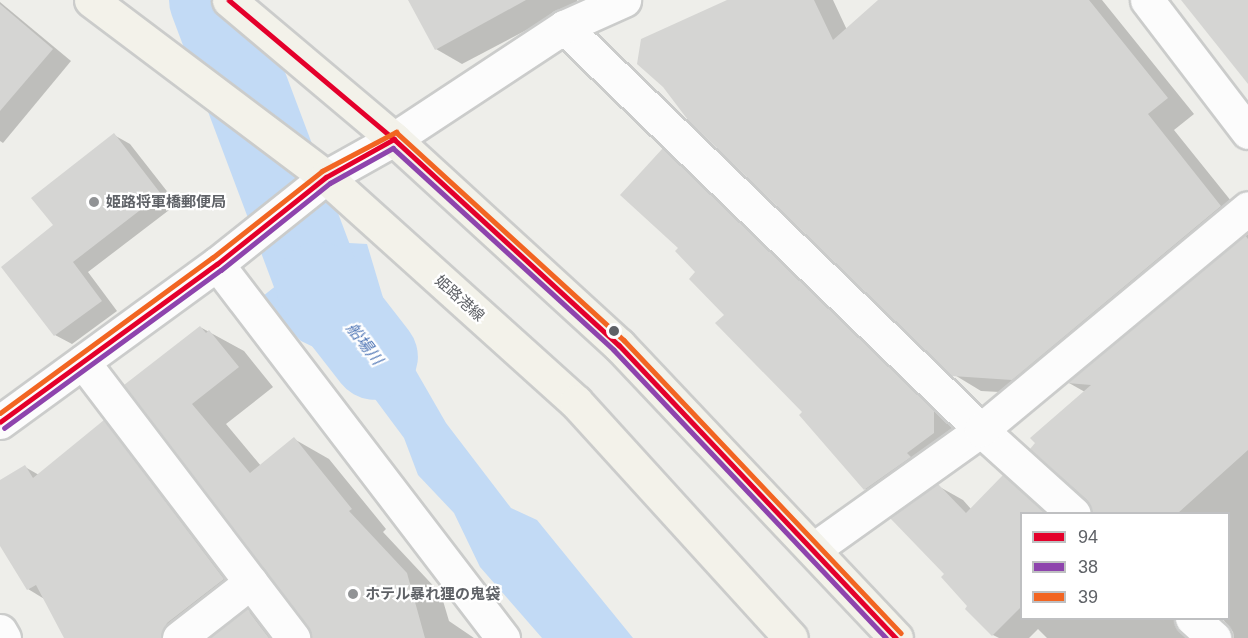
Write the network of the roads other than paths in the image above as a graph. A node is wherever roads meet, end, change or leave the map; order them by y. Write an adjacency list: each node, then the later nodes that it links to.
1 (90, 0): 8 (main road, 姫路港線)
2 (229, 0): 7 (main road)
3 (1147, 0): 6 (street)
4 (607, 4): 5 (street)
5 (564, 27): 7 (street); 13 (street)
6 (1248, 132)
7 (394, 139): 8 (street); 15 (main road)
8 (327, 177): 10 (street); 23 (main road, 姫路港線)
9 (1248, 208): 13 (street)
10 (217, 264): 11 (street); 22 (street)
11 (83, 362): 12 (street); 16 (street)
12 (0, 422)
13 (981, 430): 14 (street); 15 (street)
14 (1073, 512)
15 (814, 549): 24 (main road)
16 (251, 582): 20 (street); 21 (street)
17 (1194, 620): 25 (street)
18 (0, 631): 19 (street)
19 (4, 638)
20 (179, 638)
21 (293, 638)
22 (503, 638)
23 (791, 638)
24 (897, 638)
25 (1214, 638)

